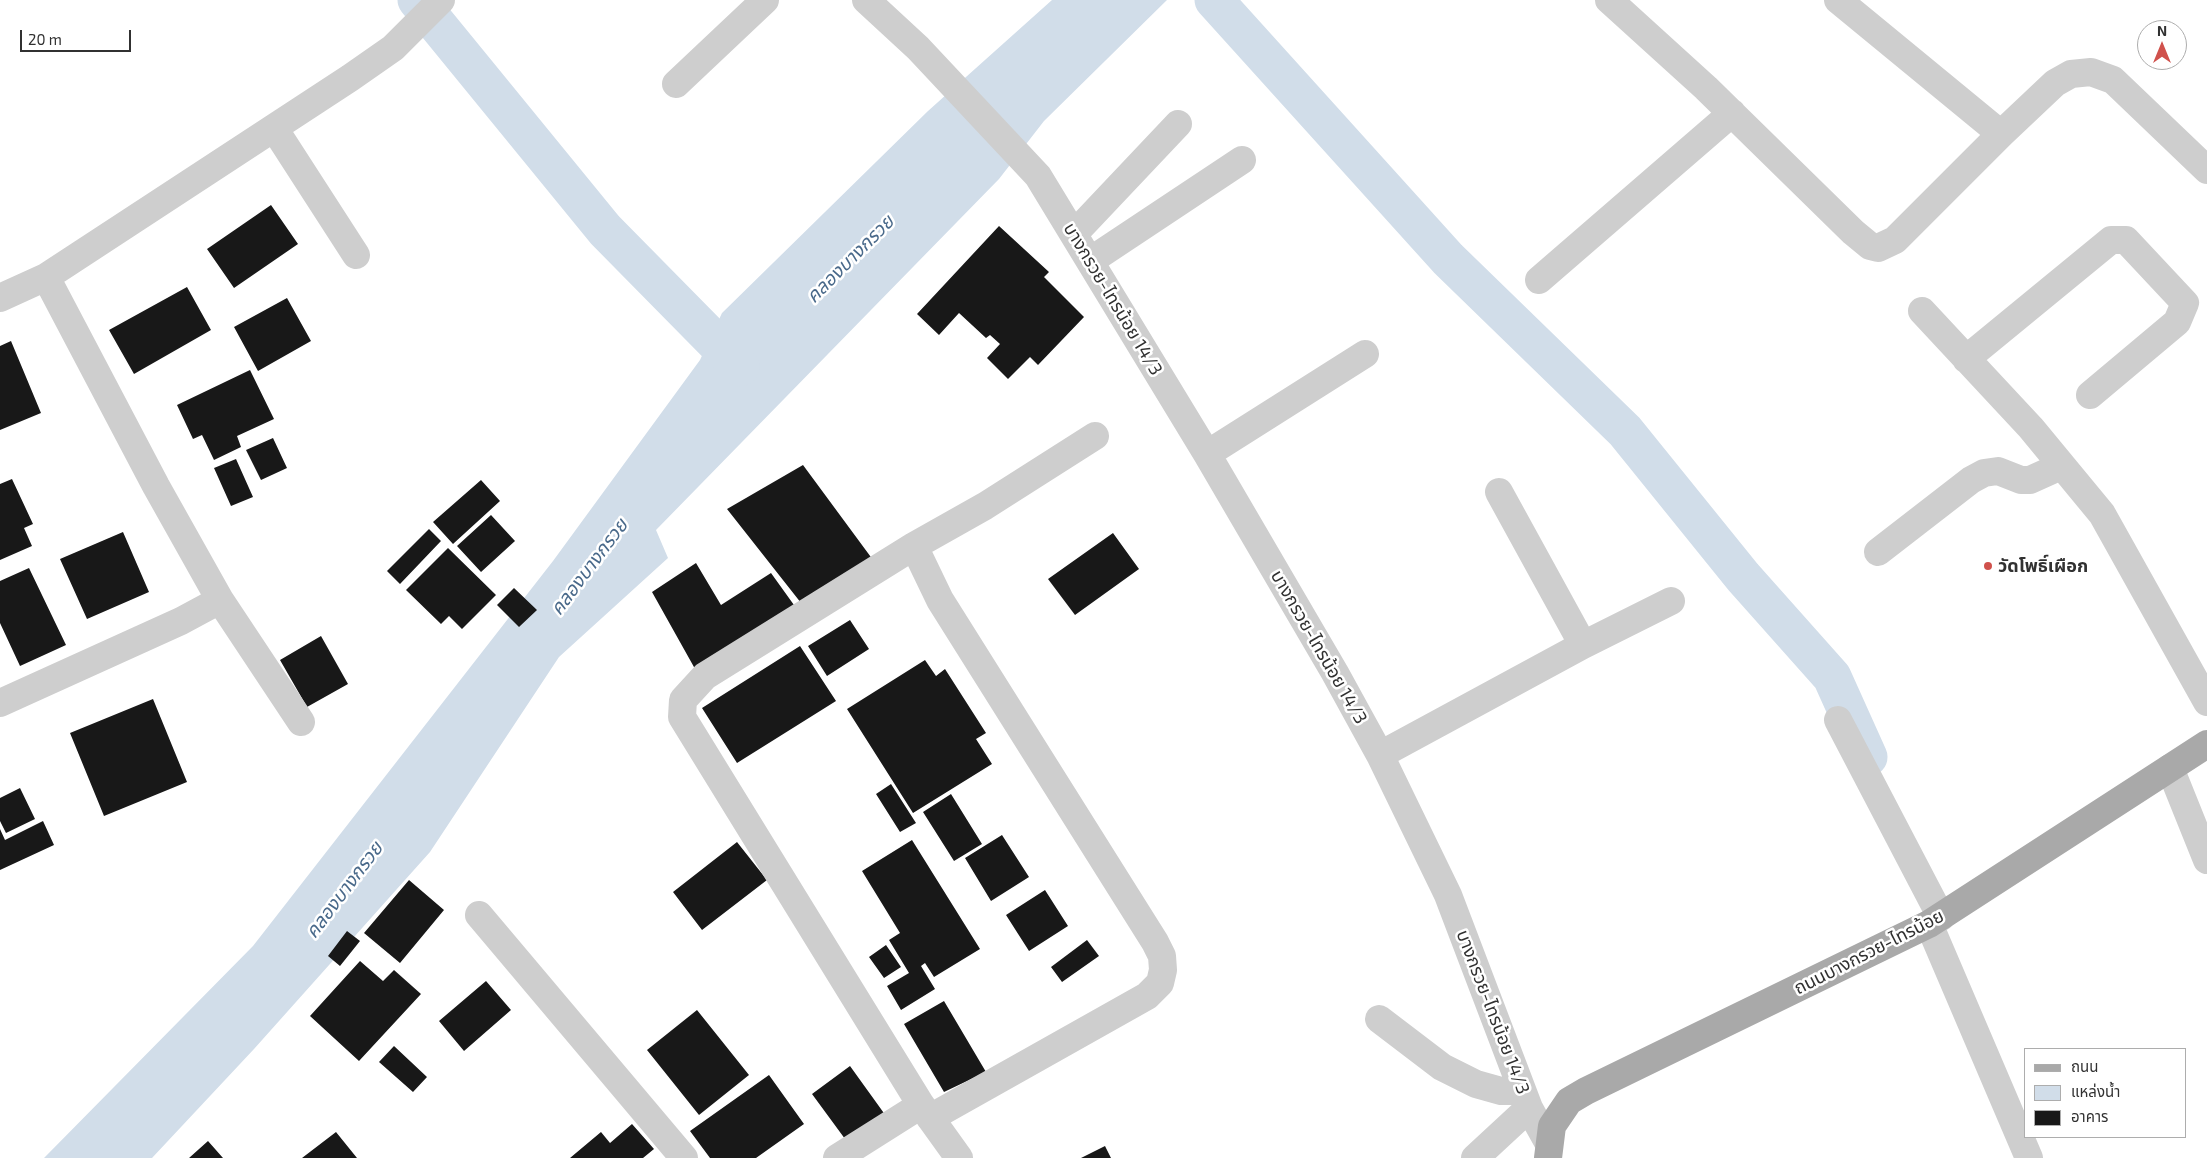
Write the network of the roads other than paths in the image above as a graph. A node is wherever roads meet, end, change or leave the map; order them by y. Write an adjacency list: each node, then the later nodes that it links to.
1 (765, 0): 6 (street)
2 (866, 0): 13 (street, บางกรวย-ไทรน้อย 14/3)
3 (1609, 0): 7 (street)
4 (1838, 0): 10 (street)
5 (441, 1): 9 (street)
6 (676, 84)
7 (1732, 113): 10 (street); 17 (street)
8 (1178, 124): 13 (street)
9 (274, 128): 14 (street); 16 (street)
10 (2001, 134): 12 (street)
11 (1242, 160): 15 (street)
12 (2207, 170)
13 (1074, 234): 15 (street, บางกรวย-ไทรน้อย 14/3)
14 (356, 255)
15 (1090, 261): 24 (street, บางกรวย-ไทรน้อย 14/3)
16 (46, 277): 18 (street); 29 (street)
17 (1539, 280)
18 (0, 298)
19 (1922, 311): 21 (street)
20 (1365, 354): 24 (street)
21 (1966, 359): 22 (street); 25 (street)
22 (2090, 395)
23 (1095, 436): 27 (street)
24 (1207, 454): 37 (street, บางกรวย-ไทรน้อย 14/3)
25 (2061, 466): 28 (street); 32 (street)
26 (1499, 492): 31 (street)
27 (914, 546): 44 (street); 44 (street)
28 (1878, 552)
29 (220, 600): 33 (street); 35 (street)
30 (1671, 601): 31 (street)
31 (1583, 645): 37 (street)
32 (2207, 702)
33 (0, 703)
34 (1838, 720): 41 (street)
35 (301, 722)
36 (2207, 744): 38 (main road, ถนนบางกรวย-ไทรน้อย)
37 (1380, 755): 43 (street, บางกรวย-ไทรน้อย 14/3)
38 (2170, 768): 39 (street); 41 (main road, ถนนบางกรวย-ไทรน้อย)
39 (2207, 860)
40 (479, 915): 46 (street)
41 (1935, 921): 45 (main road, ถนนบางกรวย-ไทรน้อย); 50 (street)
42 (1379, 1020): 43 (street)
43 (1526, 1100): 45 (street, บางกรวย-ไทรน้อย 14/3); 49 (street)
44 (925, 1111): 47 (street); 48 (street)
45 (1549, 1151)
46 (684, 1158)
47 (837, 1158)
48 (959, 1158)
49 (1475, 1158)
50 (2029, 1158)

